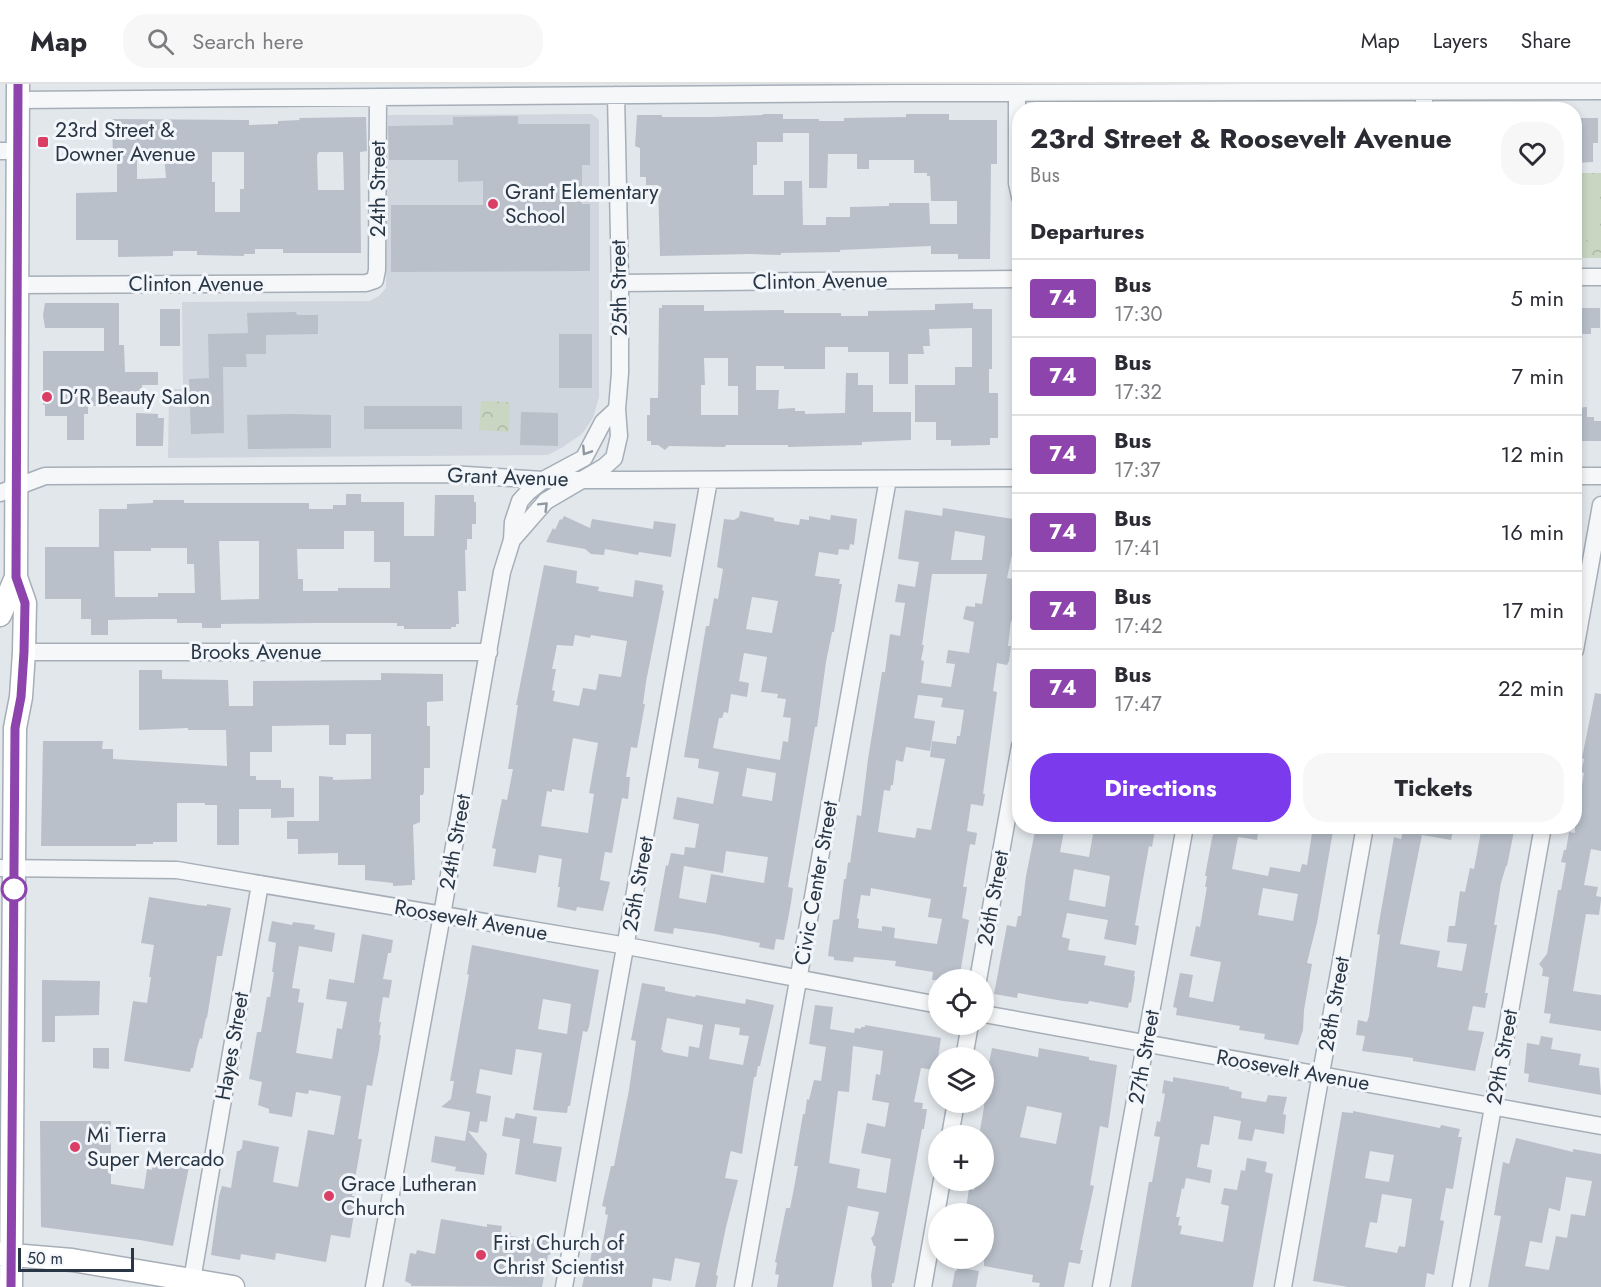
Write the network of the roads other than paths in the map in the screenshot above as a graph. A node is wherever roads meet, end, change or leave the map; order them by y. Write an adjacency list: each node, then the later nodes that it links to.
1 (1352, 88): 6 (street); 7 (street)
2 (895, 89): 7 (street); 8 (street)
3 (438, 91): 8 (street); 9 (street)
4 (1601, 91): 6 (street)
5 (18, 92): 9 (street); 12 (main road)
6 (1424, 92): 11 (street)
7 (1017, 94): 10 (street)
8 (616, 95): 17 (street, 25th Street)
9 (378, 97): 16 (street, 24th Street)
10 (1017, 102)
11 (1425, 102)
12 (9, 151): 18 (main road)
13 (1582, 277): 14 (street)
14 (1601, 277)
15 (1012, 279): 17 (street, Clinton Avenue)
16 (375, 280): 18 (street, Clinton Avenue)
17 (620, 283): 19 (street, 25th Street)
18 (18, 285): 27 (main road)
19 (617, 409): 24 (street, one-way to 24); 25 (street, 25th Street)
20 (1582, 476): 21 (street)
21 (1601, 476)
22 (1012, 478): 23 (street, Grant Avenue)
23 (888, 479): 26 (street, Grant Avenue); 46 (street, Civic Center Street)
24 (543, 480): 25 (street, Grant Avenue); 27 (street, Grant Avenue); 29 (street, 24th Street)
25 (583, 480): 26 (street, Grant Avenue); 29 (street, 24th Street, one-way to 25)
26 (709, 480): 44 (street, 25th Street)
27 (8, 489): 30 (main road)
28 (1601, 505): 31 (street)
29 (512, 540): 34 (street, 24th Street)
30 (16, 577): 32 (main road); 33 (main road)
31 (1582, 611)
32 (0, 615)
33 (24, 652): 34 (street, Brooks Avenue); 36 (main road)
34 (489, 652): 43 (street, 24th Street)
35 (0, 710): 36 (main road)
36 (15, 728): 41 (main road)
37 (1012, 791): 45 (street, 26th Street)
38 (1184, 834): 49 (street, 27th Street)
39 (1364, 834): 50 (street, 28th Street)
40 (1542, 834): 51 (street, 29th Street)
41 (7, 868): 42 (street, Roosevelt Avenue); 54 (main road)
42 (260, 884): 43 (street, Roosevelt Avenue); 55 (street, Hayes Street)
43 (442, 915): 44 (street, Roosevelt Avenue); 58 (street, 24th Street)
44 (627, 946): 46 (street, Roosevelt Avenue); 59 (street, 25th Street)
45 (980, 969)
46 (799, 979): 47 (street, Roosevelt Avenue); 60 (street, Civic Center Street)
47 (928, 1003)
48 (994, 1016): 49 (street, Roosevelt Avenue)
49 (1146, 1043): 50 (street, Roosevelt Avenue); 62 (street, 27th Street)
50 (1321, 1075): 51 (street, Roosevelt Avenue); 63 (street, 28th Street)
51 (1493, 1106): 52 (street, Roosevelt Avenue); 64 (street, 29th Street)
52 (1601, 1126)
53 (940, 1191): 61 (street)
54 (6, 1254): 55 (main road); 56 (main road)
55 (192, 1280): 57 (main road)
56 (11, 1287)
57 (233, 1287)
58 (374, 1287)
59 (564, 1287)
60 (743, 1287)
61 (923, 1287)
62 (1101, 1287)
63 (1283, 1287)
64 (1461, 1287)

